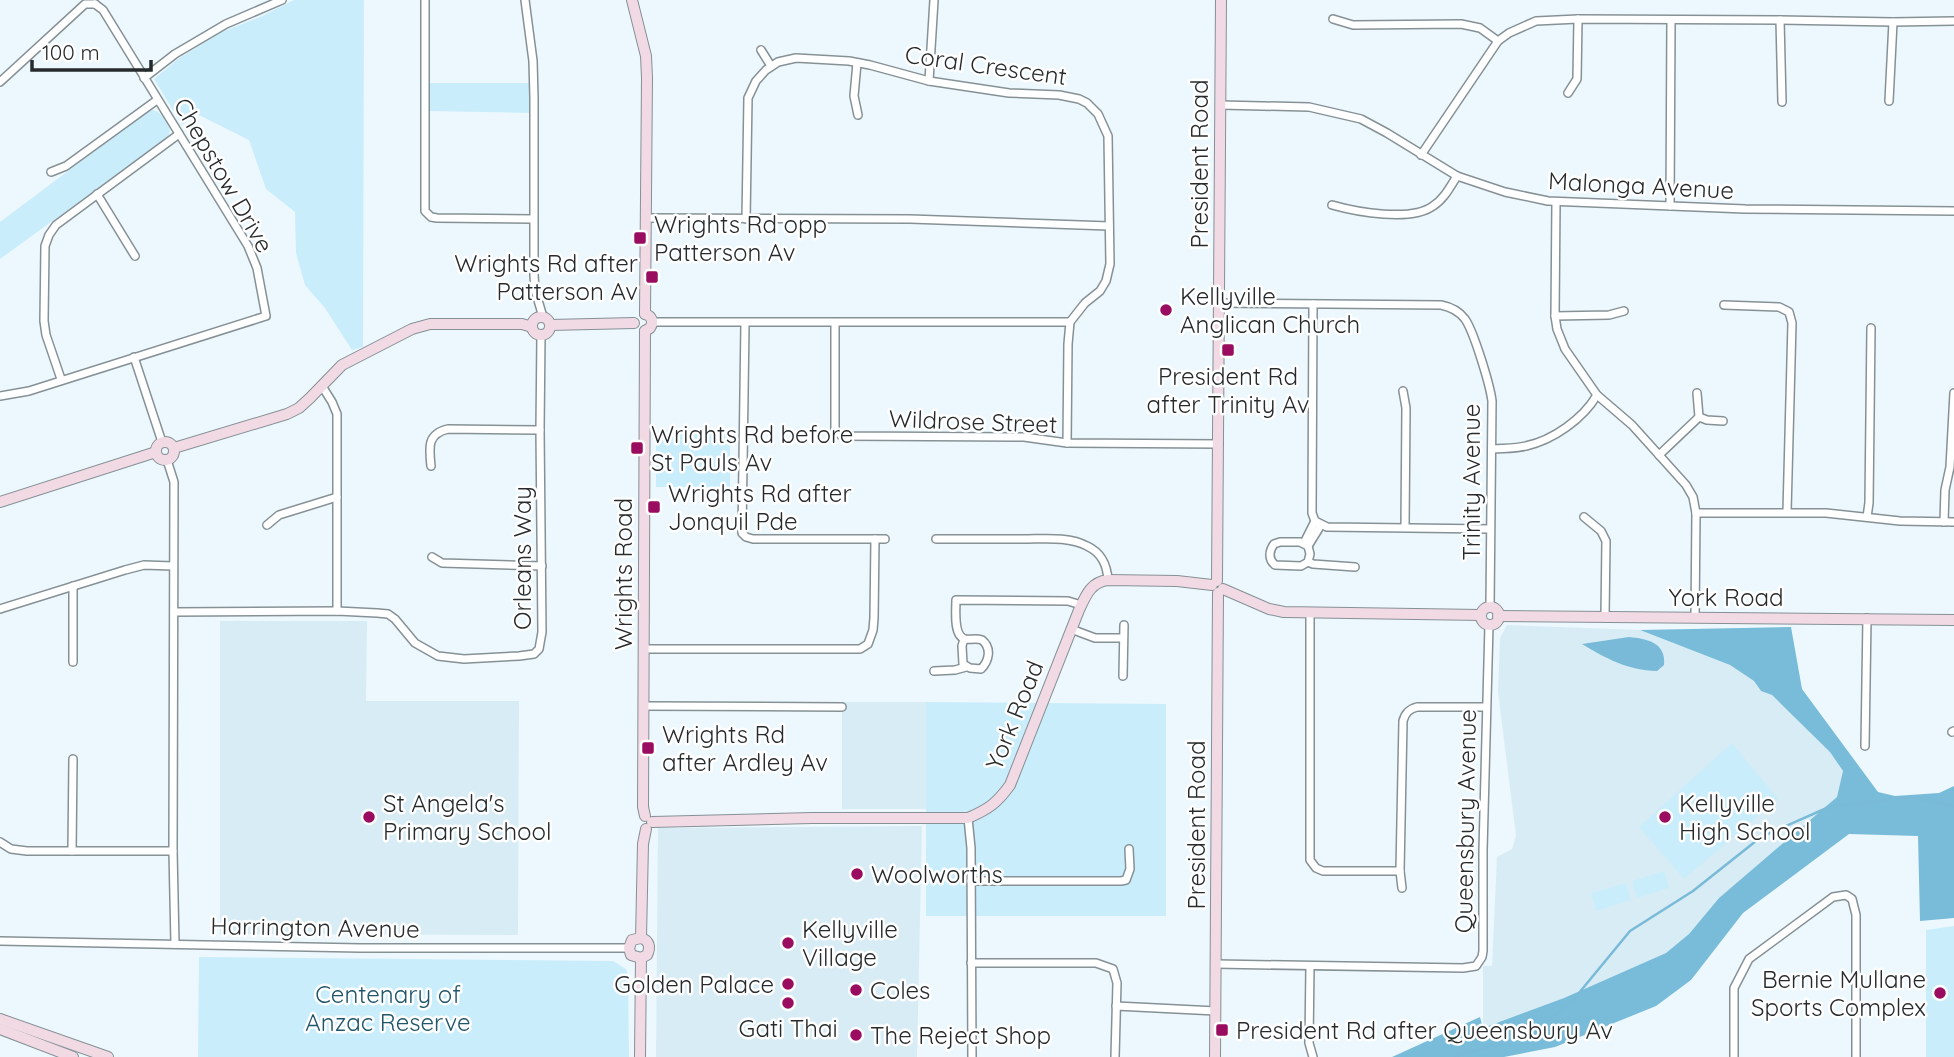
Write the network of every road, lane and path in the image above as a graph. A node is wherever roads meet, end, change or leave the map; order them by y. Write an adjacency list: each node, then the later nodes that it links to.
1 (282, 0): 8 (street)
2 (425, 0): 38 (street)
3 (525, 0): 38 (street)
4 (632, 0): 37 (street)
5 (934, 0): 20 (street)
6 (1221, 0): 26 (street, President Road)
7 (96, 2): 19 (street, Chepstow Drive); 21 (street)
8 (259, 4): 19 (street)
9 (1333, 19): 15 (street)
10 (1578, 19): 11 (street); 15 (street); 22 (street)
11 (1671, 20): 12 (street); 35 (street)
12 (1780, 20): 14 (street); 25 (street)
13 (1954, 21): 14 (street)
14 (1893, 22): 24 (street)
15 (1498, 41): 29 (street)
16 (761, 50): 18 (street)
17 (857, 63): 18 (street, Coral Crescent); 20 (street, Coral Crescent); 27 (street)
18 (771, 66): 39 (street)
19 (144, 78): 23 (street, Chepstow Drive)
20 (929, 81): 40 (street, Coral Crescent)
21 (0, 82)
22 (1568, 93)
23 (158, 100): 28 (street, Chepstow Drive); 30 (street)
24 (1889, 101)
25 (1782, 102)
26 (1221, 105): 29 (street, Malonga Avenue); 42 (street, President Road)
27 (858, 115)
28 (179, 134): 32 (street); 57 (street, Chepstow Drive)
29 (1421, 155): 31 (street, Malonga Avenue)
30 (51, 172)
31 (1457, 176): 33 (street, Malonga Avenue); 34 (street)
32 (97, 194): 41 (street); 58 (street)
33 (1556, 202): 35 (street, Malonga Avenue); 46 (street)
34 (1332, 205)
35 (1670, 206): 36 (street, Malonga Avenue)
36 (1954, 211)
37 (645, 218): 39 (street); 47 (street)
38 (533, 219): 48 (street)
39 (746, 219): 40 (street)
40 (1109, 226): 52 (street, Coral Crescent)
41 (135, 256)
42 (1219, 303): 43 (street, Trinity Avenue); 70 (street, President Road)
43 (1313, 304): 72 (street, Trinity Avenue); 85 (street)
44 (1724, 305): 79 (street)
45 (1624, 311): 46 (street)
46 (1555, 316): 63 (street)
47 (648, 318): 49 (street); 50 (street); 55 (street)
48 (547, 321): 49 (street); 53 (street); 56 (street)
49 (634, 323): 55 (street)
50 (745, 323): 51 (street); 89 (street)
51 (835, 323): 52 (street); 69 (street, Wildrose Street)
52 (1070, 323): 69 (street)
53 (532, 327): 56 (street); 59 (street)
54 (1871, 328): 82 (street)
55 (645, 331): 118 (street, Wrights Road)
56 (541, 335): 67 (street, Orleans Way)
57 (134, 357): 58 (street, Chepstow Drive); 68 (street)
58 (61, 379): 64 (street, Chepstow Drive)
59 (322, 386): 71 (street); 77 (street)
60 (1404, 391): 87 (street)
61 (1697, 393): 65 (street)
62 (1954, 393): 83 (street)
63 (1597, 395): 72 (street); 74 (street)
64 (0, 396)
65 (1699, 417): 66 (street); 74 (street)
66 (1723, 421)
67 (540, 430): 76 (street); 96 (street, Orleans Way)
68 (162, 442): 71 (street); 73 (street)
69 (1067, 443): 70 (street, Wildrose Street)
70 (1219, 444): 100 (street, President Road)
71 (174, 448): 75 (street)
72 (1492, 449): 88 (street, Trinity Avenue)
73 (156, 453): 75 (street); 78 (street)
74 (1659, 454): 80 (street)
75 (167, 460): 95 (street)
76 (431, 466)
77 (337, 497): 86 (street); 104 (street)
78 (0, 502)
79 (1787, 512): 80 (street); 82 (street)
80 (1696, 513): 110 (street)
81 (1584, 517): 109 (street)
82 (1867, 517): 83 (street)
83 (1944, 522): 84 (street)
84 (1954, 522)
85 (1318, 523): 87 (street); 92 (street)
86 (267, 525)
87 (1405, 527): 88 (street)
88 (1490, 529): 102 (street, Trinity Avenue)
89 (875, 539): 90 (street); 118 (street)
90 (885, 539)
91 (936, 539): 98 (street)
92 (1306, 544): 94 (street); 94 (street)
93 (432, 557): 96 (street)
94 (1308, 562): 97 (street)
95 (173, 566): 99 (street); 105 (street)
96 (542, 566): 104 (street, Orleans Way)
97 (1355, 567)
98 (1108, 580): 100 (street); 101 (street, York Road)
99 (73, 586): 103 (street); 119 (street)
100 (1218, 587): 106 (street); 143 (street, President Road)
101 (1081, 605): 115 (street, York Road); 117 (street)
102 (1490, 607): 107 (street); 108 (street)
103 (0, 609)
104 (337, 611): 105 (street, Orleans Way)
105 (174, 612): 133 (street)
106 (1310, 613): 107 (street); 134 (street)
107 (1481, 615): 114 (street)
108 (1498, 616): 109 (street, York Road); 114 (street)
109 (1605, 616): 110 (street, York Road)
110 (1695, 618): 111 (street, York Road)
111 (1867, 618): 112 (street, York Road); 126 (street)
112 (1954, 620)
113 (1124, 625): 116 (street)
114 (1489, 625): 125 (street, Queensbury Avenue)
115 (1071, 629): 116 (street); 128 (street, York Road)
116 (1123, 638): 122 (street)
117 (964, 639): 120 (street); 120 (street)
118 (644, 649): 123 (street, Wrights Road)
119 (73, 662)
120 (966, 667): 121 (street)
121 (934, 671)
122 (1122, 676)
123 (643, 706): 124 (street); 129 (street, Wrights Road)
124 (842, 706)
125 (1486, 707): 134 (street); 144 (street, Queensbury Avenue)
126 (1865, 746)
127 (73, 759): 132 (street)
128 (968, 818): 129 (street, York Road); 135 (street)
129 (647, 822): 137 (street, Wrights Road)
130 (0, 842): 132 (street)
131 (1129, 849): 135 (street)
132 (72, 851): 133 (street)
133 (173, 851): 139 (street)
134 (1400, 871): 136 (street)
135 (971, 881): 142 (street)
136 (1402, 888)
137 (640, 938): 140 (street); 141 (street)
138 (0, 942): 139 (street, Harrington Avenue)
139 (175, 944): 140 (street, Harrington Avenue)
140 (629, 948): 141 (street)
141 (640, 958): 151 (street)
142 (971, 962): 145 (street); 152 (street)
143 (1216, 964): 144 (street, Queensbury Avenue); 146 (street, President Road)
144 (1310, 966): 155 (street)
145 (1116, 1006): 146 (street); 153 (street)
146 (1216, 1011): 154 (street, President Road)
147 (0, 1019): 150 (street)
148 (0, 1029): 149 (street)
149 (73, 1057)
150 (108, 1057)
151 (640, 1057)
152 (972, 1057)
153 (1115, 1057)
154 (1215, 1057)
155 (1312, 1057)
156 (1734, 1057): 157 (street)
157 (1856, 1057)

